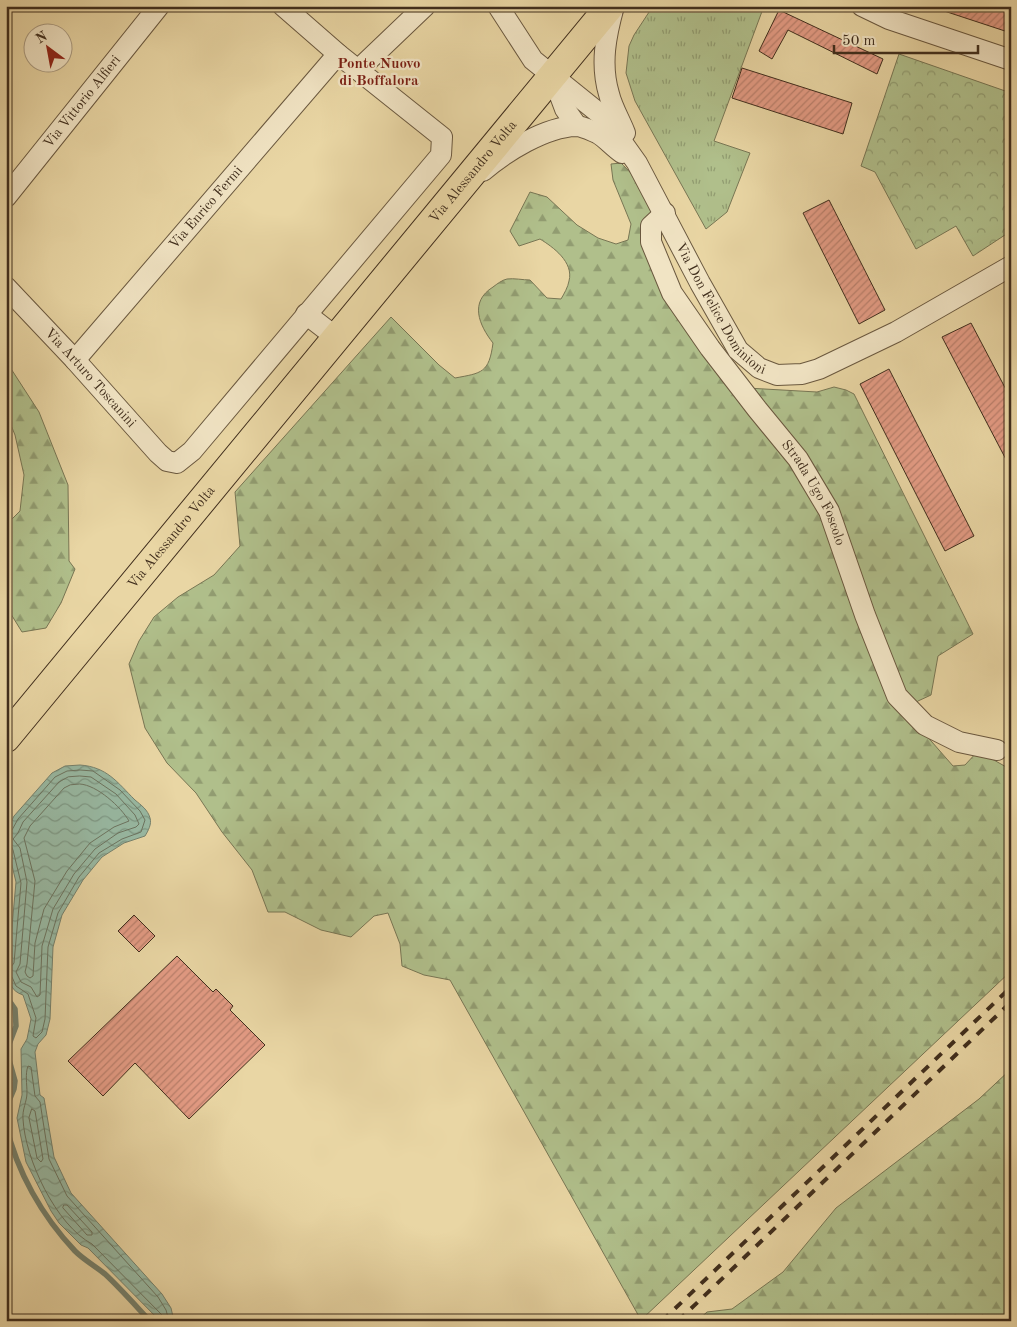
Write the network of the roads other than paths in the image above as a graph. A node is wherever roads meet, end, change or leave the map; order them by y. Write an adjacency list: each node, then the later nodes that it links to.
1 (159, 6): 15 (street, Via Vittorio Alfieri)
2 (283, 6): 8 (street)
3 (425, 6): 10 (street)
4 (498, 6): 11 (street, Via Don Felice Dominioni)
5 (612, 6): 11 (main road, Via Alessandro Volta); 13 (street, Via Don Felice Dominioni)
6 (862, 6): 7 (street)
7 (891, 13): 9 (street)
8 (338, 54): 10 (street); 21 (street, Via Enrico Fermi)
9 (1011, 60)
10 (358, 70): 19 (street)
11 (553, 76): 12 (street); 13 (street, Via Don Felice Dominioni); 14 (main road, Via Alessandro Volta)
12 (577, 126): 13 (street, Via Don Felice Dominioni); 14 (street)
13 (637, 163): 16 (street, Via Don Felice Dominioni)
14 (456, 193): 20 (main road, Via Alessandro Volta)
15 (6, 197)
16 (665, 213): 17 (street, Via Don Felice Dominioni); 23 (street, Strada Ugo Foscolo)
17 (1011, 266)
18 (6, 287): 21 (street, Via Arturo Toscanini)
19 (306, 314): 20 (street); 21 (street, Via Arturo Toscanini)
20 (337, 338): 22 (main road, Via Alessandro Volta)
21 (76, 360)
22 (6, 738)
23 (997, 750)

